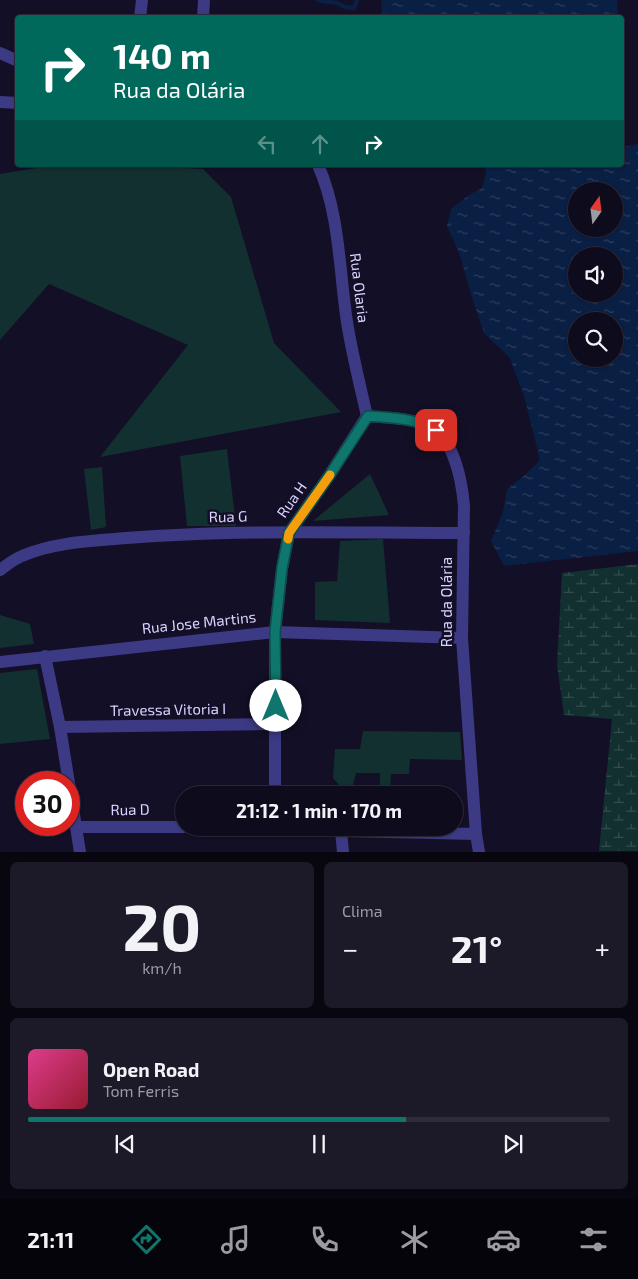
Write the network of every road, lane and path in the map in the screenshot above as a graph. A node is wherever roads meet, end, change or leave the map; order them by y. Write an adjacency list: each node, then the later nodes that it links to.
1 (142, 0): 3 (street)
2 (204, 0): 4 (street)
3 (140, 15)
4 (203, 15)
5 (0, 53): 6 (street)
6 (15, 60)
7 (0, 102): 8 (street)
8 (15, 103)
9 (319, 167): 10 (street, Rua Olaria)
10 (368, 416): 11 (street, Rua H); 12 (street, Rua da Olária)
11 (289, 533): 12 (street, Rua G); 13 (street, Rua G); 14 (street, Rua H)
12 (464, 533): 15 (street, Rua da Olária)
13 (0, 570)
14 (275, 632): 15 (street, Rua Jose Martins); 16 (street, Rua Jose Martins); 18 (street, Rua H)
15 (462, 638): 25 (street, Rua da Olária)
16 (45, 656): 17 (street, Rua Jose Martins); 19 (street)
17 (0, 662)
18 (276, 724): 19 (street, Travessa Vitoria I); 21 (street, Rua H)
19 (60, 727): 20 (street)
20 (67, 771)
21 (275, 786)
22 (80, 827): 23 (street, Rua D)
23 (175, 827)
24 (463, 834): 25 (street)
25 (476, 834): 30 (street, Rua da Olária)
26 (78, 836): 28 (street)
27 (341, 836): 29 (street)
28 (80, 852)
29 (343, 852)
30 (479, 852)

